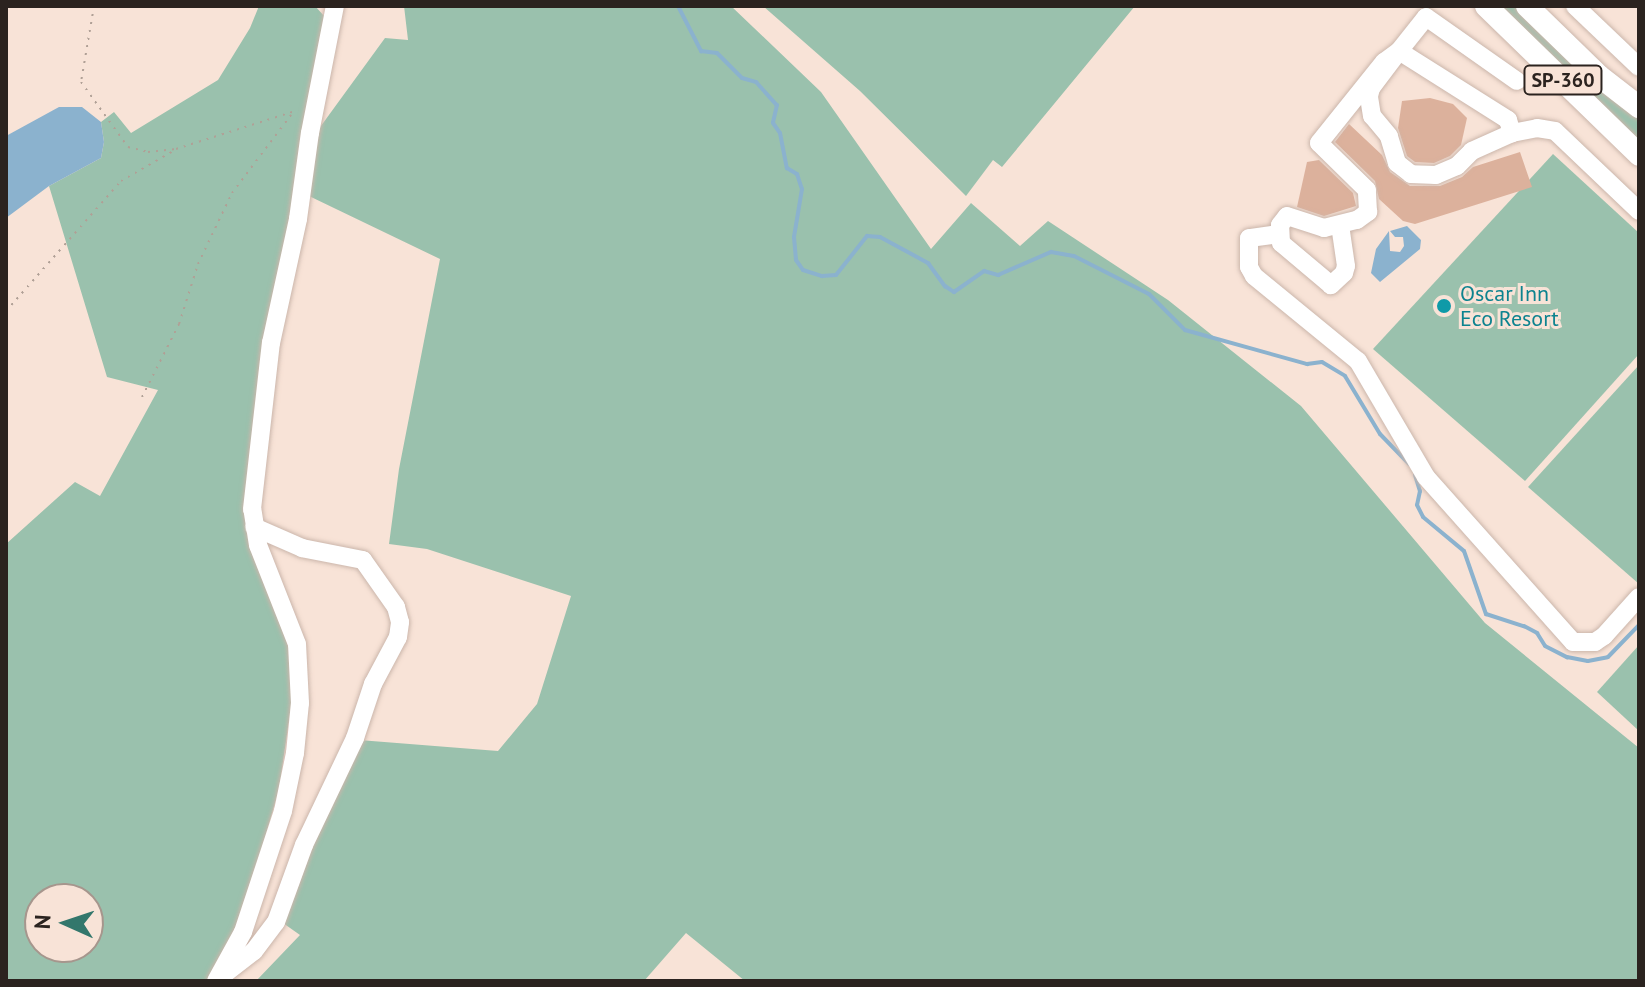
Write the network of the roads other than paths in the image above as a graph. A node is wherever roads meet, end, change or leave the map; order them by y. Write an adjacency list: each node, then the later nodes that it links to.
1 (335, 6): 14 (street)
2 (1486, 6): 10 (main road, SP-360)
3 (1527, 6): 8 (main road, SP-360)
4 (1575, 6): 6 (street)
5 (1399, 51): 7 (street); 9 (street); 9 (street); 12 (street)
6 (1639, 67)
7 (1517, 81)
8 (1639, 107)
9 (1512, 133): 11 (street)
10 (1639, 155)
11 (1639, 211)
12 (1340, 225): 13 (street); 13 (street)
13 (1279, 234): 15 (street)
14 (254, 527): 16 (street); 16 (street)
15 (1639, 597)
16 (218, 978)

